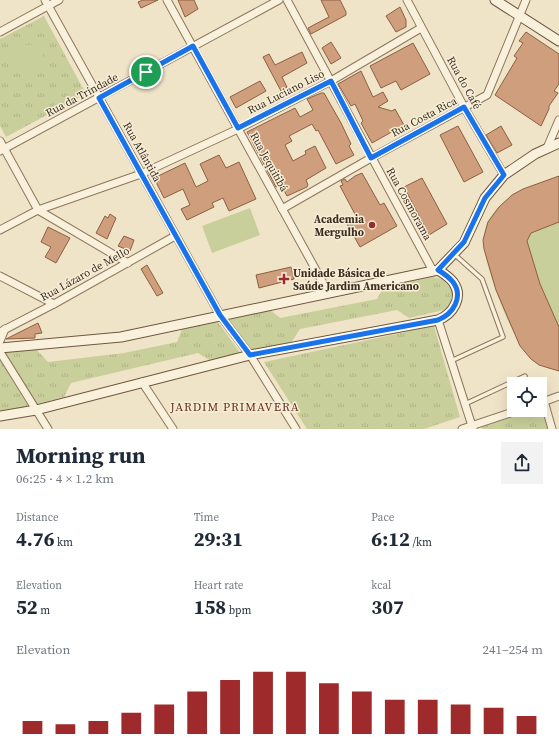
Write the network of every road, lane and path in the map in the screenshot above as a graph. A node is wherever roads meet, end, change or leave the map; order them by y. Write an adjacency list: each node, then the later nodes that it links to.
1 (59, 0): 8 (street)
2 (167, 0): 13 (street, Rua Jequitibá)
3 (279, 0): 13 (street, Rua da Trindade)
4 (287, 0): 14 (street, Rua Cosmorama)
5 (407, 0): 10 (street, Rua do Café)
6 (495, 0): 9 (main road)
7 (526, 0): 9 (street, Rua Costa Rica)
8 (47, 3): 11 (street); 15 (street, Rua Atlântida)
9 (519, 16): 12 (main road); 16 (street, Rua Costa Rica)
10 (422, 28): 14 (street, Rua Luciano Liso); 16 (street, Rua do Café)
11 (0, 32)
12 (559, 41)
13 (193, 46): 15 (street, Rua da Trindade); 18 (street, Rua Jequitibá)
14 (331, 81): 18 (street, Rua Luciano Liso); 23 (street, Rua Cosmorama)
15 (99, 98): 22 (street, Rua da Trindade); 24 (street, Rua Atlântida)
16 (464, 107): 23 (street, Rua Costa Rica); 25 (street, Rua do Café)
17 (559, 120): 21 (street)
18 (238, 128): 24 (street, Rua Luciano Liso); 26 (street, Rua Jequitibá)
19 (0, 141): 22 (street)
20 (559, 143): 21 (main road)
21 (547, 148): 25 (main road)
22 (2, 149): 27 (street)
23 (371, 158): 26 (street, Rua Costa Rica); 32 (street, Rua Cosmorama)
24 (141, 174): 27 (street, Rua Luciano Liso); 29 (street, Rua Atlântida)
25 (504, 175): 30 (main road)
26 (282, 209): 34 (street, Rua Jequitibá)
27 (38, 210): 28 (street, Rua Luciano Liso); 31 (street)
28 (0, 230)
29 (175, 236): 31 (street, Rua Lázaro de Mello); 36 (street, Rua Atlântida)
30 (454, 254): 32 (main road); 43 (lane)
31 (128, 263): 35 (street, Rua Lázaro de Mello)
32 (435, 270): 34 (main road); 37 (main road)
33 (0, 276): 35 (street)
34 (328, 292): 36 (main road)
35 (54, 304): 38 (street, Rua Lázaro de Mello)
36 (220, 315): 40 (main road); 42 (street, Rua Atlântida)
37 (438, 320): 42 (main road); 43 (street)
38 (2, 330): 39 (street, Rua Lázaro de Mello)
39 (0, 341)
40 (0, 348)
41 (0, 352): 49 (street)
42 (250, 355): 45 (main road); 56 (street, Rua Atlântida)
43 (452, 362): 48 (street)
44 (525, 376): 48 (lane)
45 (142, 382): 49 (main road); 55 (street)
46 (559, 396): 47 (street)
47 (547, 400)
48 (465, 404): 53 (street)
49 (36, 410): 51 (main road); 54 (street)
50 (507, 415): 53 (street)
51 (0, 416)
52 (547, 416): 58 (street)
53 (472, 428): 57 (street)
54 (48, 429)
55 (173, 429)
56 (296, 429)
57 (462, 429)
58 (552, 429)

